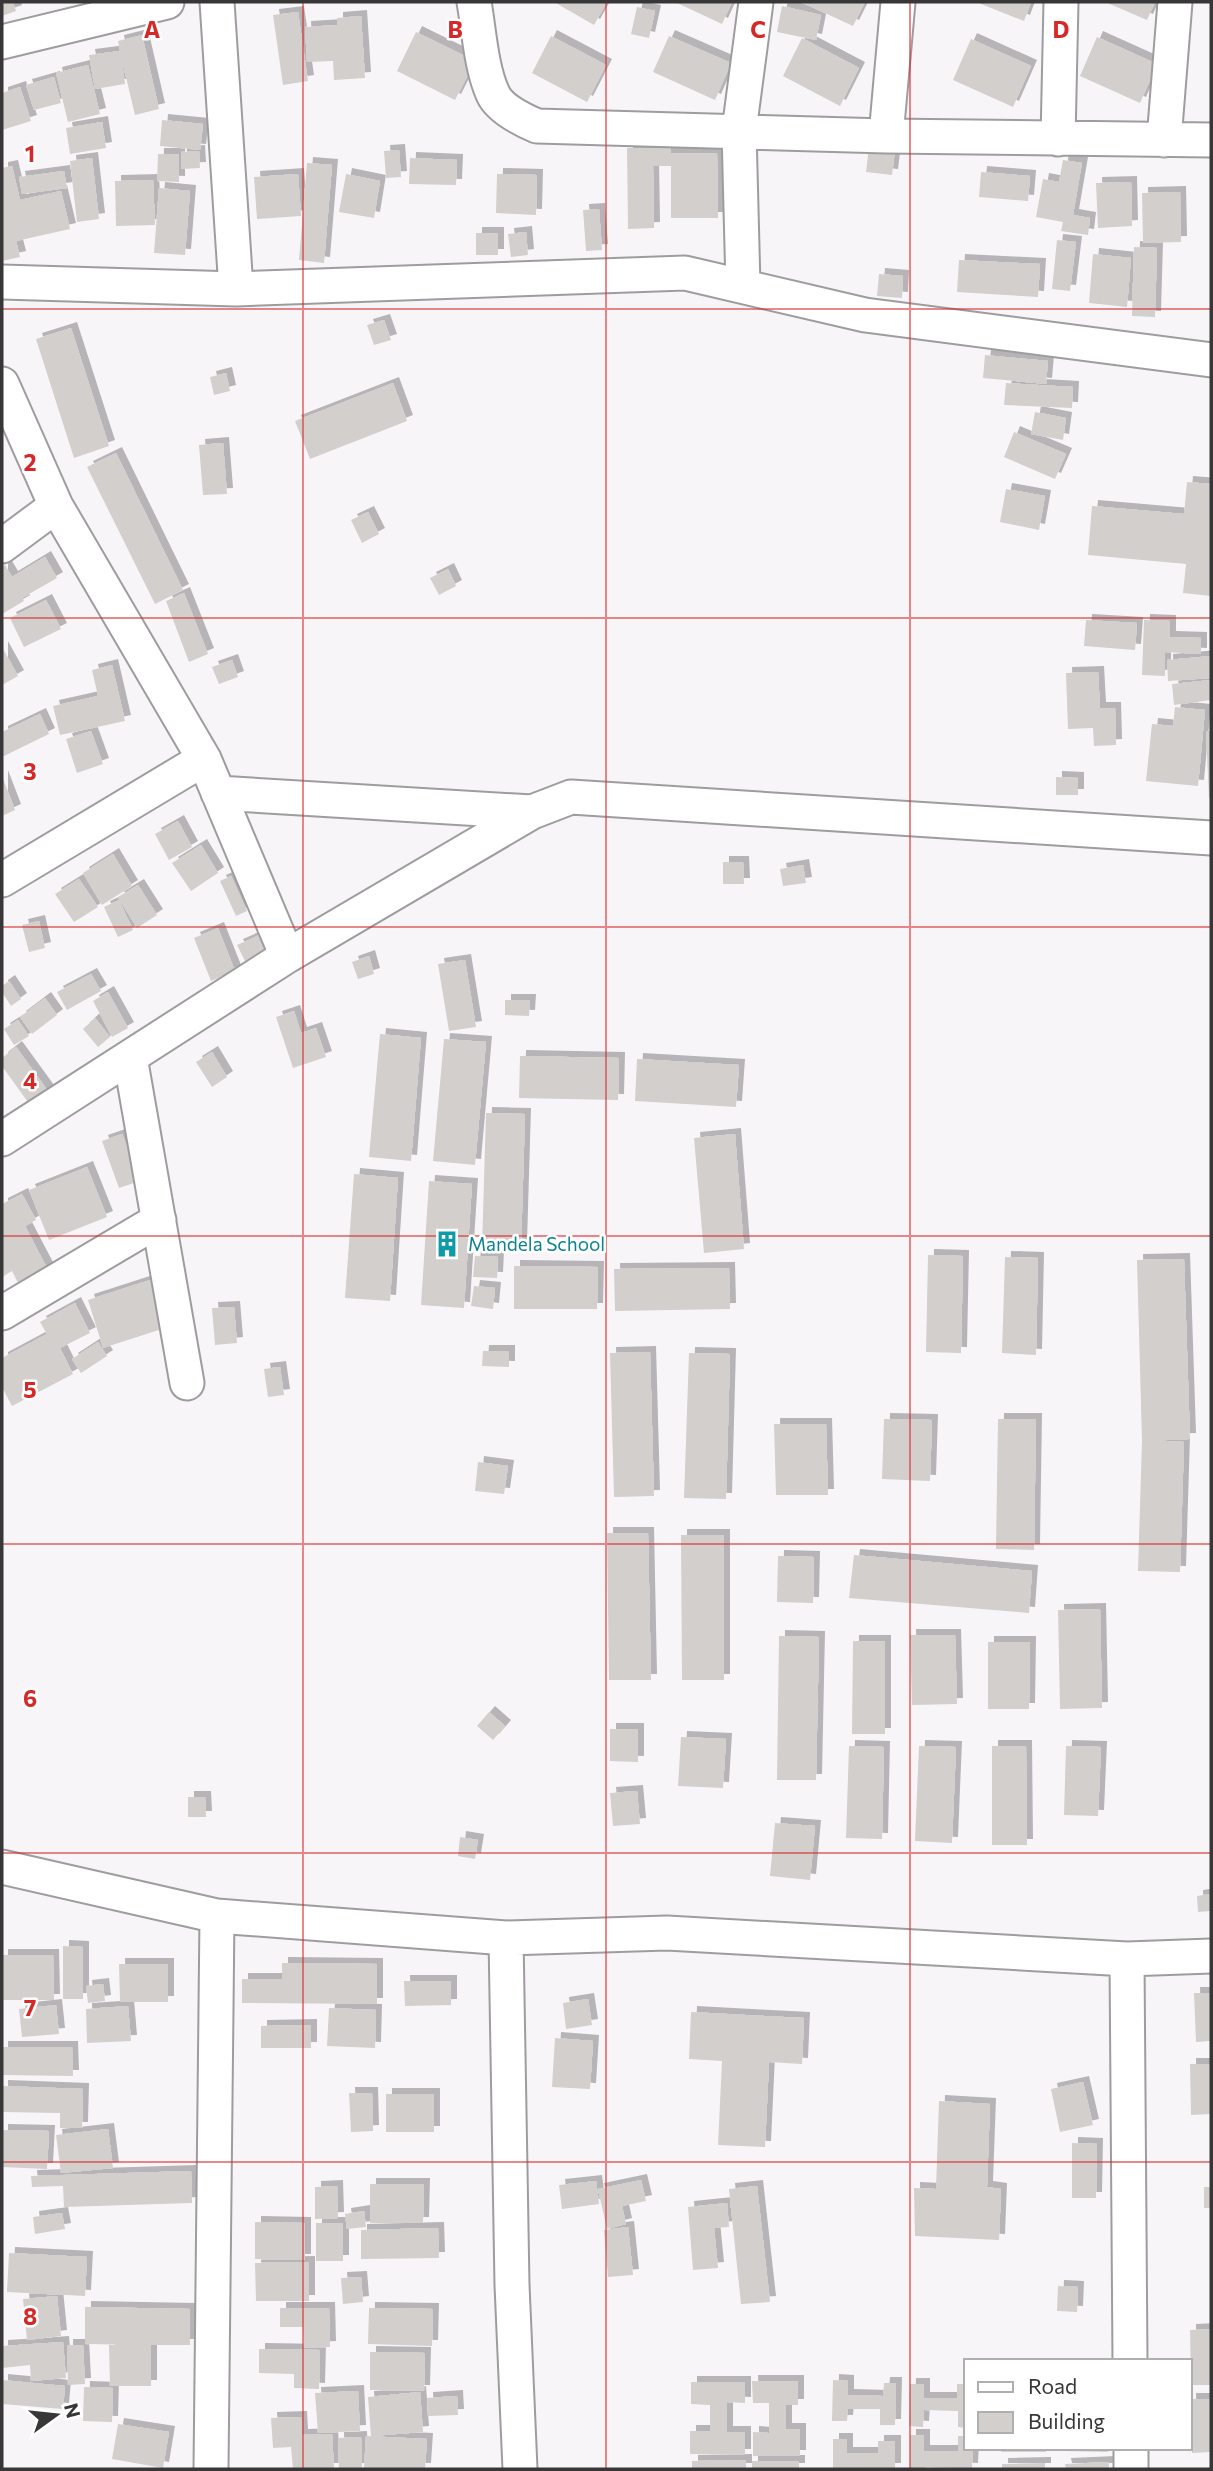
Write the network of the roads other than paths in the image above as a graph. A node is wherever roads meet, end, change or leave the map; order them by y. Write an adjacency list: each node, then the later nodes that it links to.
1 (167, 2): 8 (street)
2 (217, 2): 16 (street)
3 (474, 2): 9 (street)
4 (756, 2): 9 (street)
5 (898, 2): 10 (street)
6 (1061, 2): 11 (street)
7 (1175, 2): 12 (street)
8 (2, 42)
9 (739, 131): 10 (street); 15 (street)
10 (886, 136): 11 (street)
11 (1058, 139): 12 (street)
12 (1164, 140): 13 (street)
13 (1211, 140)
14 (2, 282): 16 (street)
15 (743, 286): 16 (street); 17 (street)
16 (236, 289)
17 (1211, 360)
18 (2, 384): 19 (street)
19 (56, 506): 20 (street); 21 (street)
20 (2, 545)
21 (204, 759): 22 (street); 25 (street)
22 (218, 793): 23 (street); 26 (street)
23 (532, 812): 24 (street); 26 (street)
24 (1211, 838)
25 (2, 880)
26 (287, 956): 27 (street)
27 (130, 1057): 28 (street); 29 (street)
28 (2, 1139)
29 (159, 1220): 30 (street); 31 (street)
30 (2, 1313)
31 (187, 1383)
32 (2, 1867): 33 (street)
33 (217, 1916): 34 (street); 39 (street)
34 (506, 1938): 36 (street); 40 (street)
35 (1211, 1956): 36 (street)
36 (1127, 1959): 37 (street)
37 (1130, 2359)
38 (1131, 2450): 41 (street)
39 (211, 2469)
40 (520, 2469)
41 (1131, 2469)

